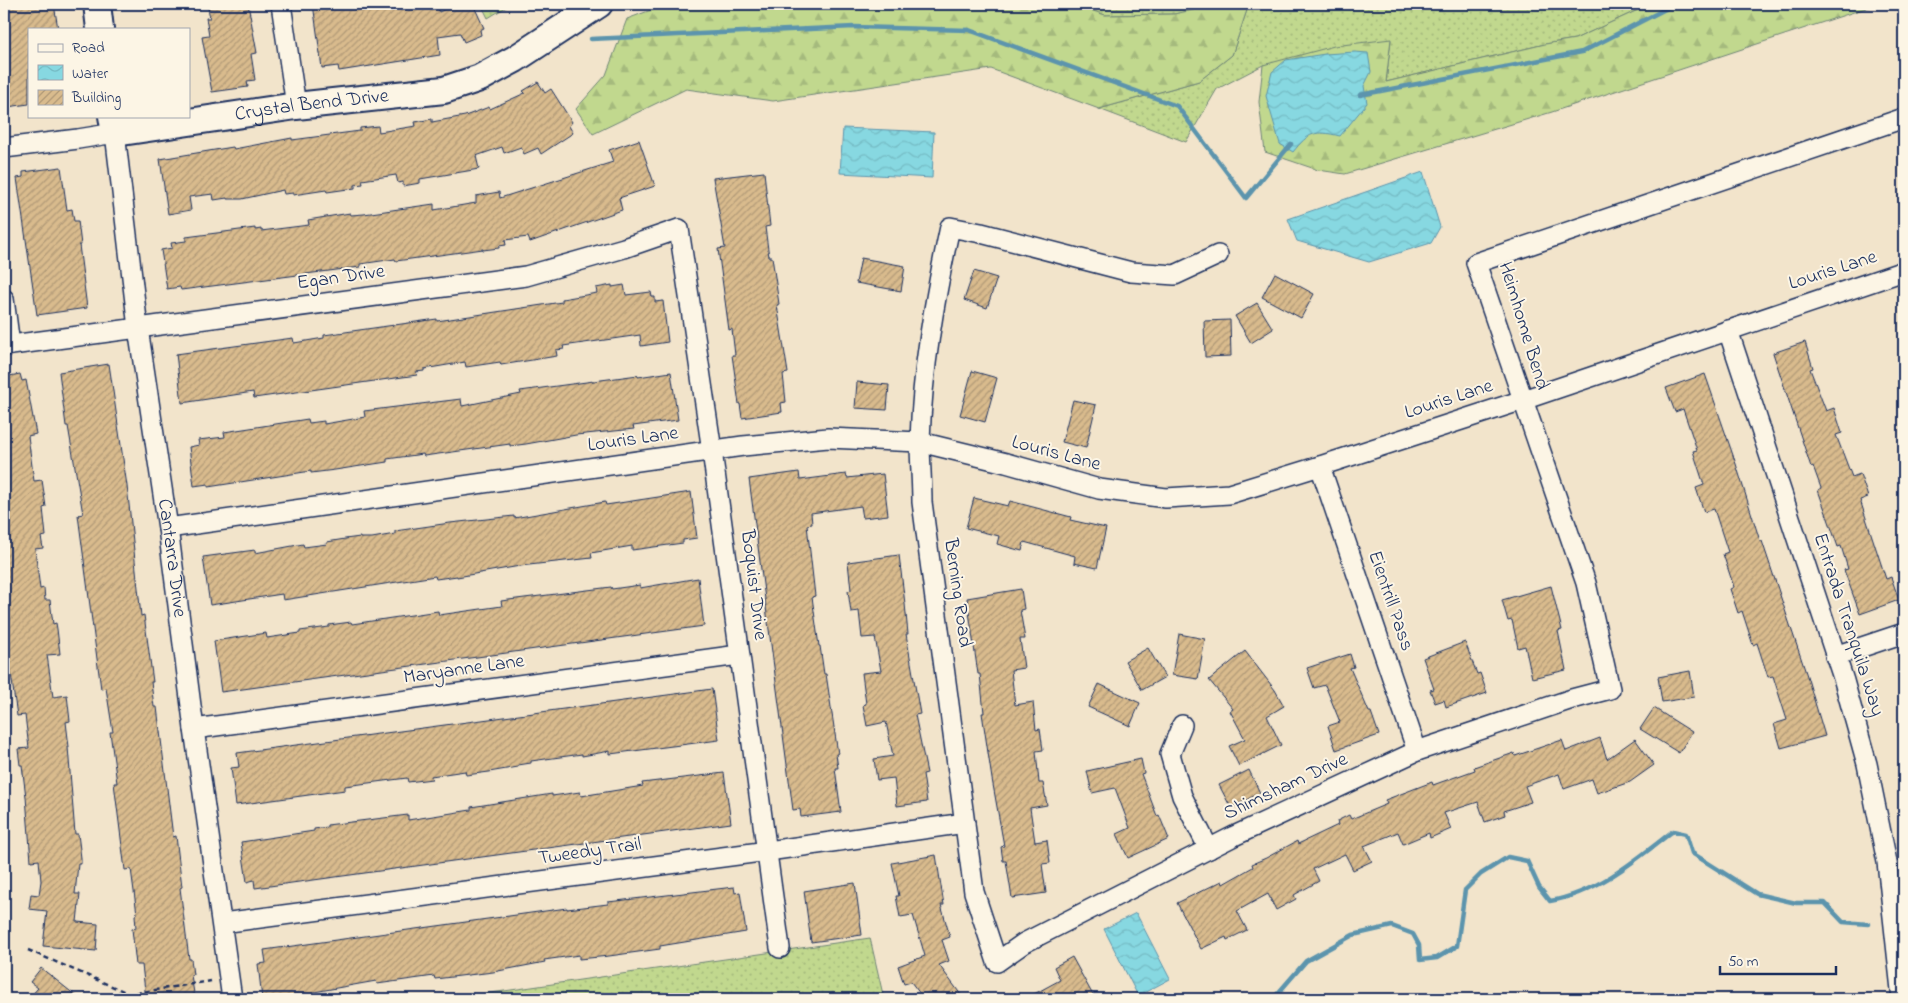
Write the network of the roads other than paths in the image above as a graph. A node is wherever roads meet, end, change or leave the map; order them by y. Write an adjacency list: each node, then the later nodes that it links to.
1 (97, 4): 4 (street)
2 (281, 4): 5 (street)
3 (599, 4): 5 (street, Crystal Bend Drive)
4 (100, 28)
5 (296, 106): 6 (street, Crystal Bend Drive)
6 (190, 117)
7 (180, 118): 9 (street, Crystal Bend Drive)
8 (1904, 118): 18 (street, Heimhome Bend)
9 (113, 125): 10 (street, Crystal Bend Drive); 15 (street, Cantarra Drive)
10 (4, 148)
11 (679, 229): 15 (street, Egan Drive); 20 (street, Boquist Drive)
12 (1218, 254): 19 (street, Berning Road)
13 (1904, 271): 16 (street, Louris Lane)
14 (4, 299): 17 (street)
15 (138, 328): 17 (street, Egan Drive); 22 (street, Cantarra Drive)
16 (1728, 330): 18 (street, Louris Lane); 25 (street, Entrada Tranquila Way)
17 (7, 345)
18 (1523, 400): 21 (street, Louris Lane); 26 (street, Heimhome Bend)
19 (920, 442): 20 (street, Louris Lane); 21 (street, Louris Lane); 30 (street, Berning Road)
20 (712, 451): 22 (street, Louris Lane); 24 (street, Boquist Drive)
21 (1320, 466): 29 (street, Eientrill Pass)
22 (168, 528): 28 (street, Cantarra Drive)
23 (1904, 632): 25 (street)
24 (739, 656): 28 (street, Maryanne Lane); 32 (street, Boquist Drive)
25 (1835, 656): 37 (street, Entrada Tranquila Way)
26 (1610, 689): 29 (street, Shimsham Drive)
27 (1182, 725): 31 (street)
28 (194, 728): 33 (street, Cantarra Drive)
29 (1417, 751): 31 (street, Shimsham Drive)
30 (965, 823): 32 (street, Tweedy Trail); 35 (street, Berning Road)
31 (1209, 849): 35 (street, Shimsham Drive)
32 (768, 851): 33 (street, Tweedy Trail); 34 (street, Boquist Drive)
33 (222, 923): 36 (street, Cantarra Drive)
34 (780, 948)
35 (997, 962)
36 (232, 999)
37 (1902, 999)

